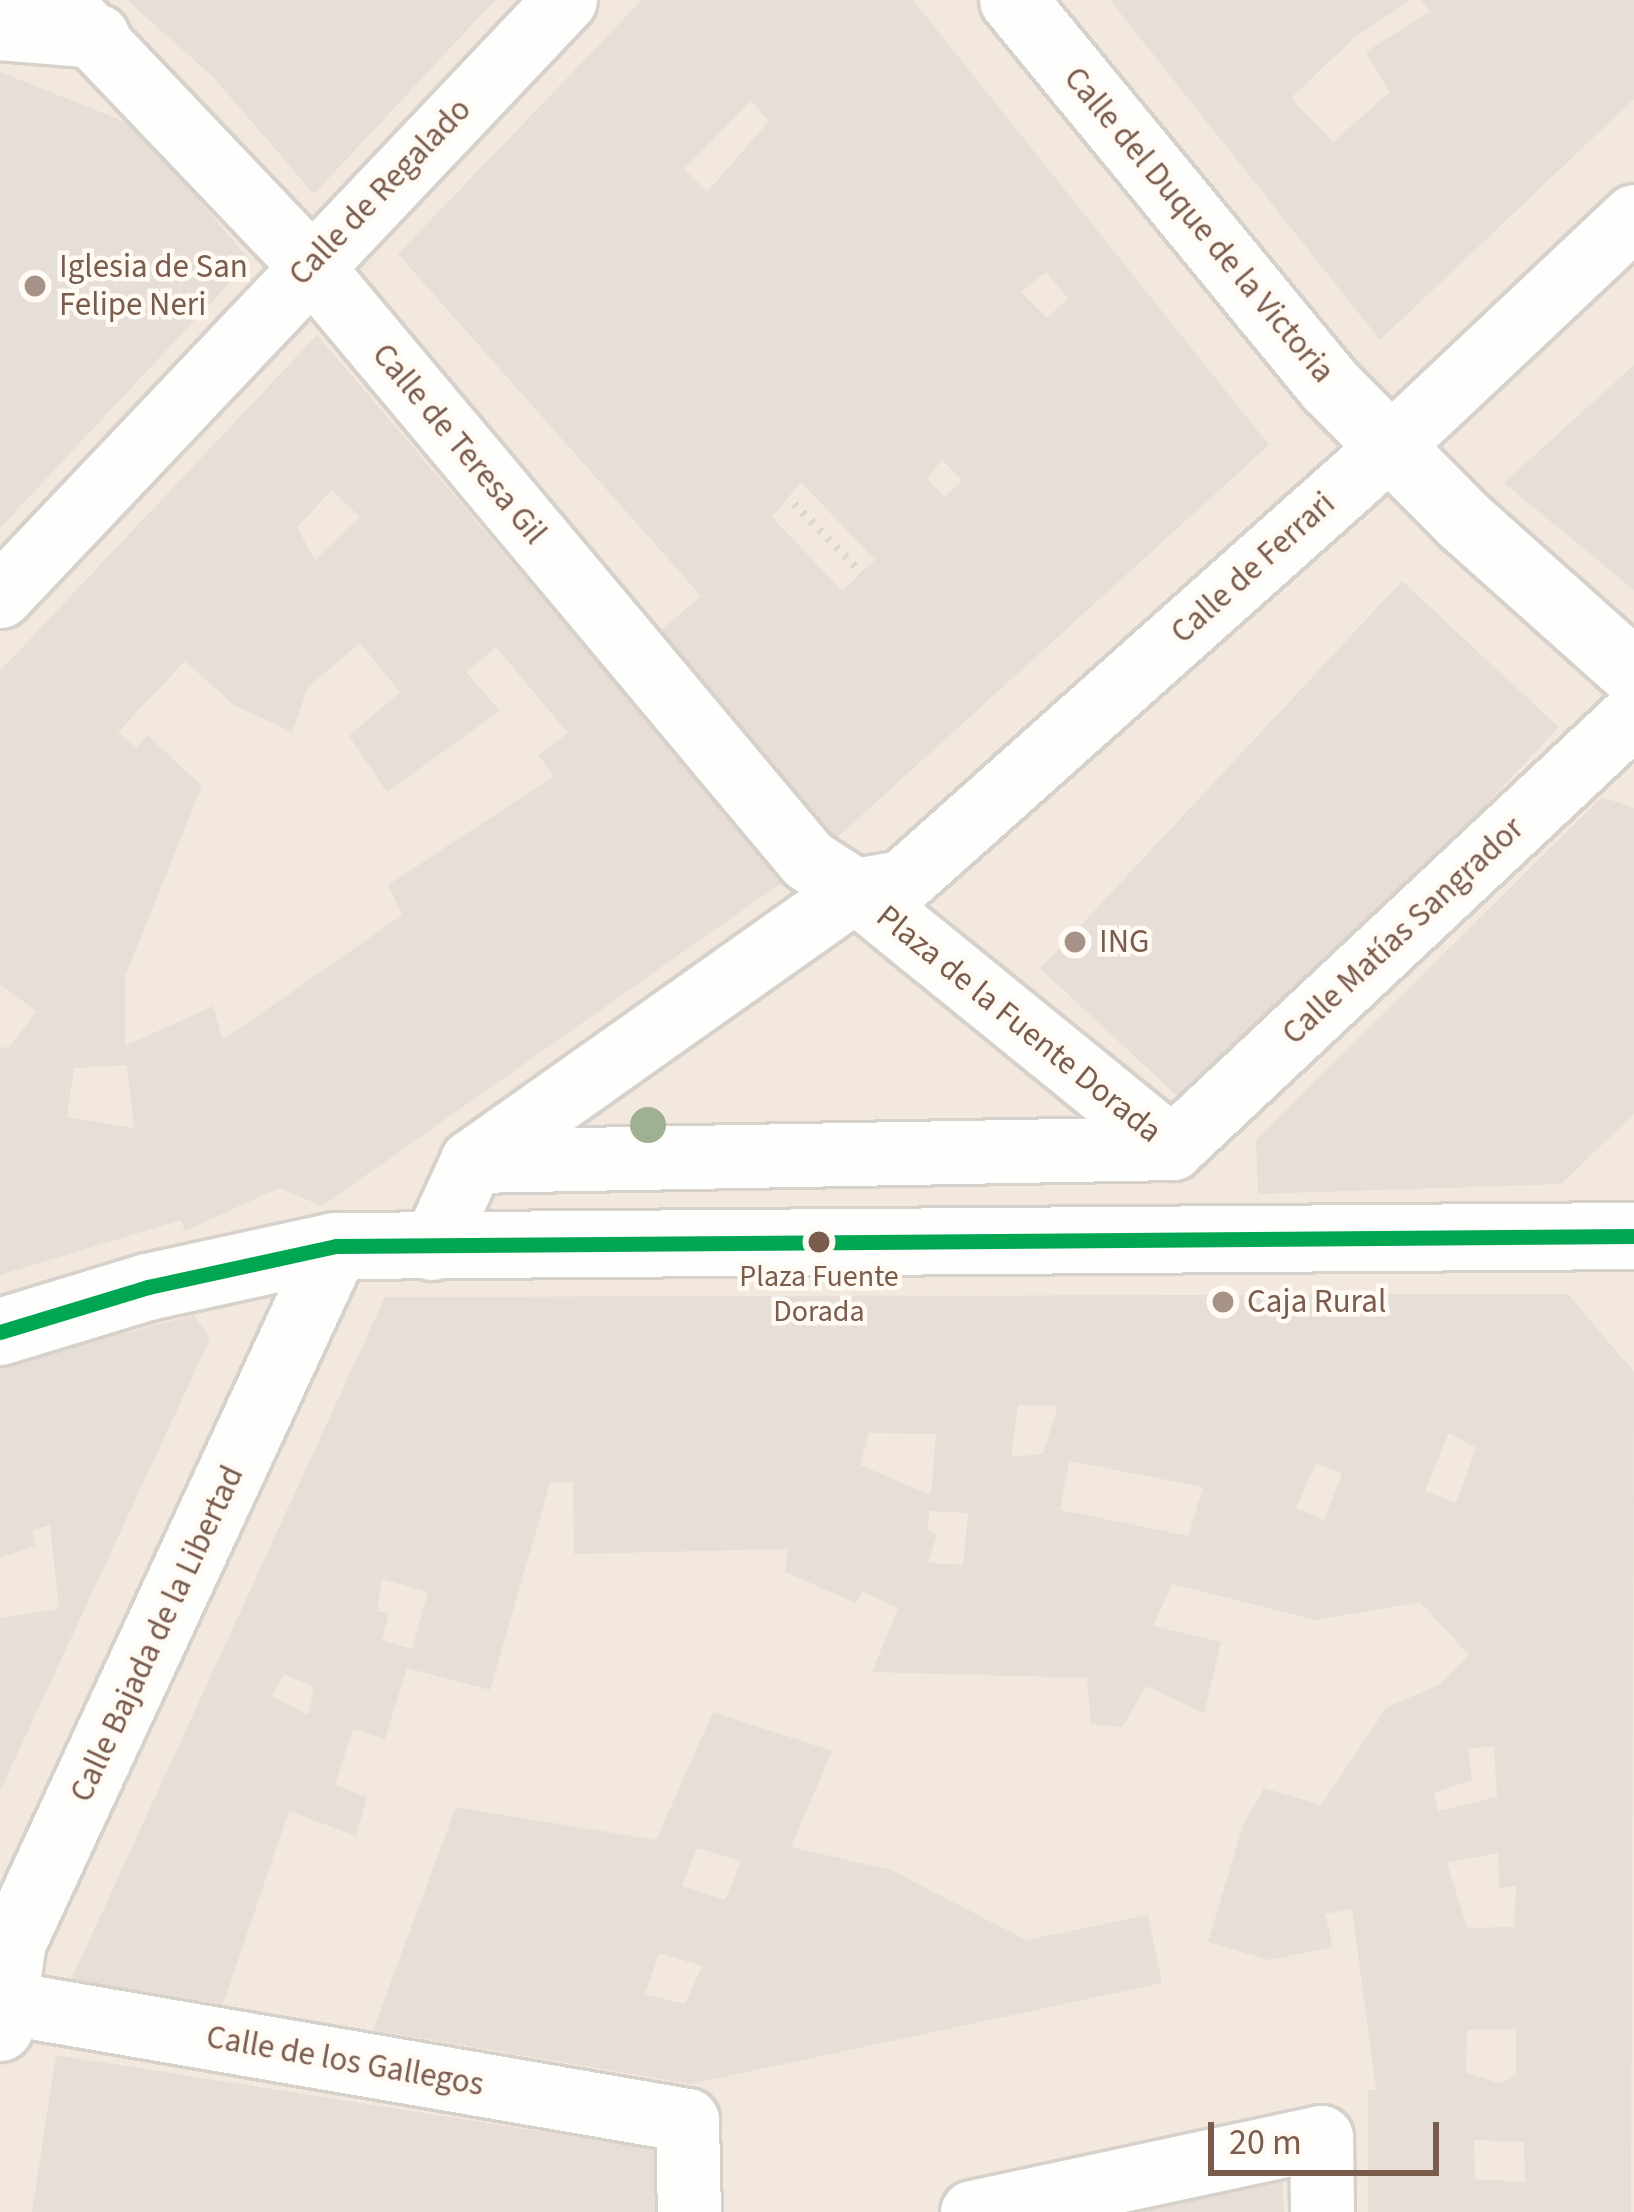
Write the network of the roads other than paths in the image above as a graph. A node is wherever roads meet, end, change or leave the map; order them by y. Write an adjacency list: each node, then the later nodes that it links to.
1 (565, 0): 6 (street, Calle de Regalado)
2 (1013, 0): 7 (street, Calle del Duque de la Victoria)
3 (78, 18): 4 (street); 6 (street, Calle de Teresa Gil)
4 (0, 28)
5 (1634, 215): 7 (street, Calle de Ferrari)
6 (309, 264): 8 (street, Calle de Regalado); 11 (street, Calle de Teresa Gil)
7 (1389, 447): 9 (street, Calle del Duque de la Victoria); 11 (street, Calle de Ferrari)
8 (0, 596)
9 (1634, 673)
10 (1634, 714): 12 (street, Calle Matías Sangrador)
11 (855, 890): 12 (street, Plaza de la Fuente Dorada); 13 (street, Plaza de la Fuente Dorada)
12 (1172, 1148): 13 (street, Plaza de la Fuente Dorada)
13 (472, 1161): 16 (street)
14 (1634, 1236): 16 (street)
15 (336, 1246): 16 (street); 17 (street); 18 (street, Calle Bajada de la Libertad)
16 (432, 1248)
17 (0, 1332)
18 (4, 1980): 19 (street, Calle de los Gallegos)
19 (689, 2212)
20 (972, 2212): 21 (street)
21 (1322, 2212)

